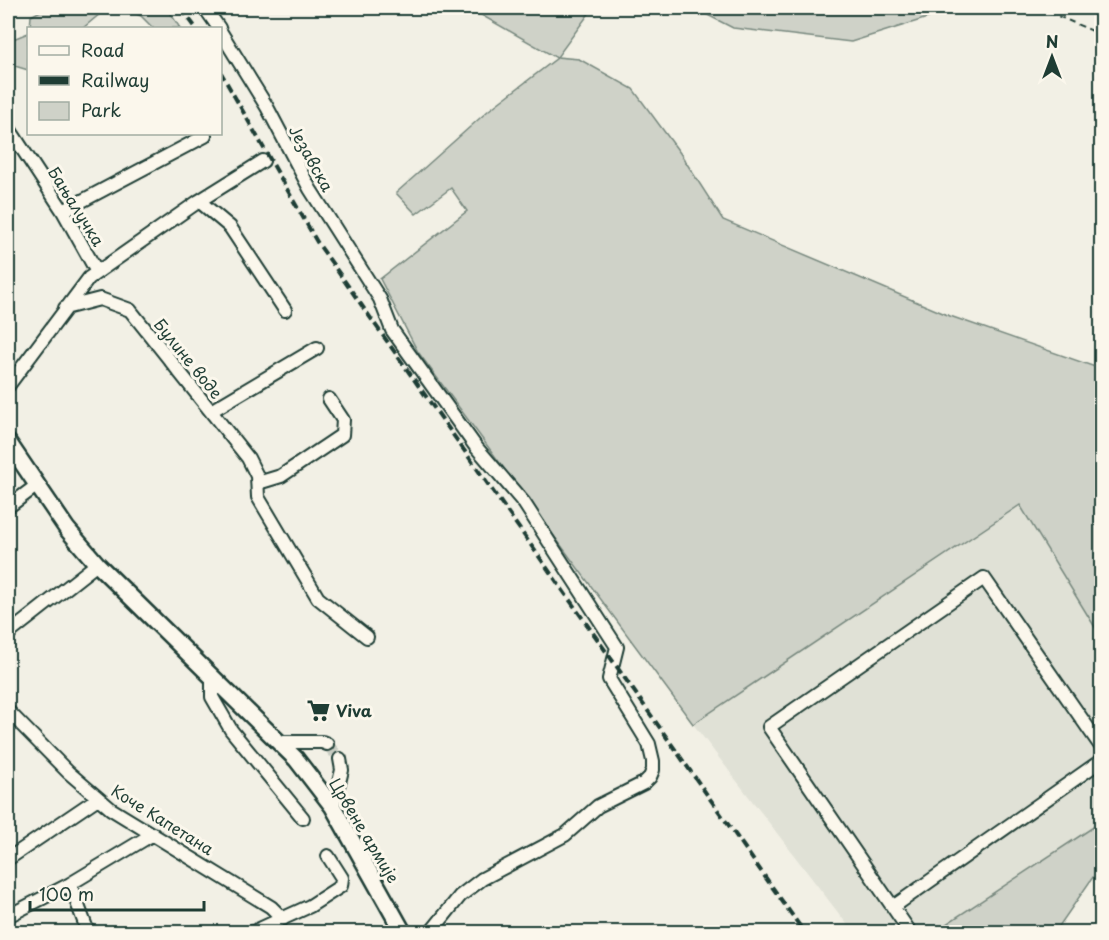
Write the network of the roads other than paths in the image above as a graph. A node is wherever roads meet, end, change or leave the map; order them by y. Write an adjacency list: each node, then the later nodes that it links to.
1 (205, 8): 2 (street, Језавска)
2 (218, 27)
3 (222, 33): 43 (street, Језавска)
4 (8, 127): 8 (street, Бањалучка)
5 (204, 136): 8 (street)
6 (263, 161): 7 (street)
7 (199, 201): 9 (street); 11 (street)
8 (63, 211): 9 (street, Бањалучка)
9 (97, 272): 10 (street)
10 (65, 308): 13 (street); 15 (street, Булине воде)
11 (285, 310)
12 (317, 348): 15 (street)
13 (8, 386)
14 (328, 399): 17 (street)
15 (211, 411): 17 (street, Булине воде)
16 (8, 442): 18 (main road, Црвене армије)
17 (258, 483): 22 (street, Булине воде)
18 (36, 486): 19 (street); 20 (main road, Црвене армије)
19 (8, 507)
20 (97, 564): 21 (street); 23 (main road, Црвене армије)
21 (8, 634)
22 (368, 637)
23 (212, 676): 25 (main road, Црвене армије); 32 (street)
24 (8, 711): 30 (street, Коче Капетана)
25 (280, 742): 26 (street); 31 (main road, Црвене армије)
26 (327, 744)
27 (1101, 748): 37 (street)
28 (340, 759): 31 (street)
29 (1101, 760): 37 (street)
30 (98, 798): 33 (street, Коче Капетана); 35 (street)
31 (333, 807): 42 (main road, Црвене армије)
32 (303, 818)
33 (153, 834): 36 (street); 39 (street, Коче Капетана)
34 (328, 856): 39 (street)
35 (8, 859)
36 (70, 884): 38 (street); 40 (street)
37 (892, 907): 44 (street)
38 (8, 916)
39 (283, 919): 41 (street)
40 (88, 933)
41 (253, 933)
42 (403, 933)
43 (431, 933)
44 (910, 933)

